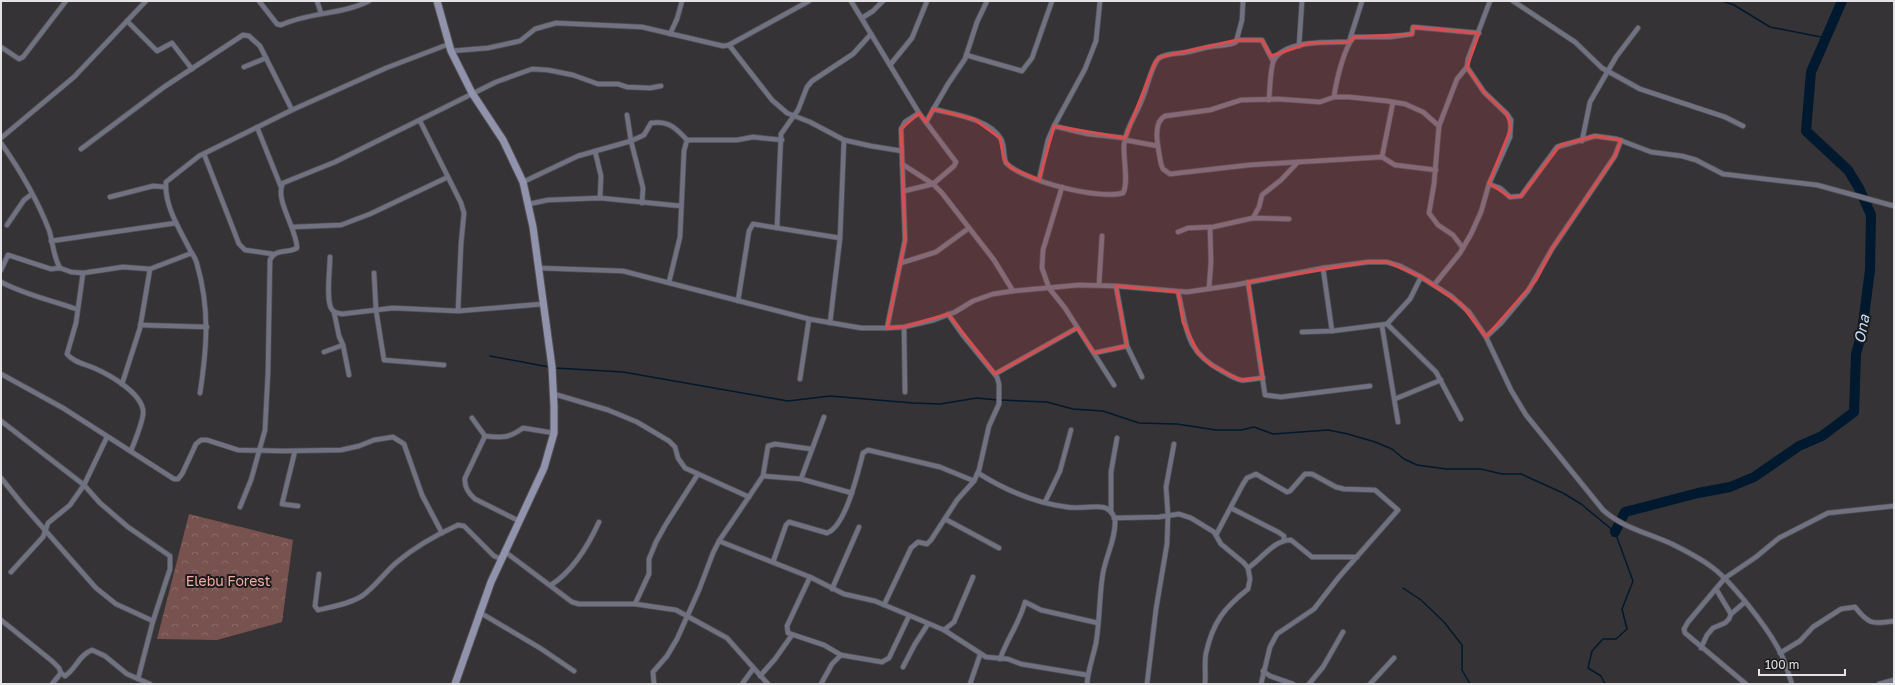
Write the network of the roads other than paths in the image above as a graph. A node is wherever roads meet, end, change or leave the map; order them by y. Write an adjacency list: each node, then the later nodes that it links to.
1 (66, 1): 31 (street)
2 (146, 1): 22 (street)
3 (259, 1): 20 (street)
4 (317, 1): 20 (street)
5 (369, 1): 20 (street)
6 (437, 1): 32 (main road)
7 (682, 1): 25 (street)
8 (809, 1): 29 (street)
9 (851, 1): 21 (street)
10 (883, 1): 21 (street)
11 (927, 1): 36 (street)
12 (987, 1): 33 (street)
13 (1052, 1): 33 (street)
14 (1100, 1): 53 (street)
15 (1243, 1): 27 (street)
16 (1302, 1): 30 (street)
17 (1362, 1): 28 (street)
18 (1490, 1): 24 (street)
19 (1513, 1): 40 (street)
20 (321, 12)
21 (862, 18): 26 (street)
22 (128, 21): 39 (street); 57 (street)
23 (1638, 28): 40 (street)
24 (1479, 33): 28 (street); 38 (street)
25 (670, 34): 29 (street); 32 (street)
26 (871, 34): 36 (street); 50 (street)
27 (1237, 40): 35 (street); 58 (street)
28 (1349, 42): 30 (street); 43 (street)
29 (729, 45): 50 (street)
30 (1298, 46): 35 (street)
31 (1, 47)
32 (450, 47): 42 (main road); 47 (street)
33 (966, 56): 46 (street)
34 (266, 58): 37 (street); 39 (street); 47 (street)
35 (1273, 61): 44 (street)
36 (890, 66): 48 (street)
37 (244, 67)
38 (1467, 67): 54 (street); 79 (street)
39 (192, 69): 67 (street)
40 (1608, 71): 55 (street); 64 (street)
41 (661, 86): 42 (street)
42 (472, 93): 51 (street); 77 (main road)
43 (1334, 97): 44 (street); 45 (street)
44 (1269, 100): 66 (street)
45 (1393, 102): 54 (street); 71 (street)
46 (933, 109): 52 (street); 76 (street)
47 (292, 110): 56 (street)
48 (919, 113): 52 (street); 69 (street)
49 (627, 115): 63 (street)
50 (794, 116): 60 (street); 61 (street)
51 (420, 121): 75 (street); 81 (street)
52 (926, 122): 78 (street)
53 (1054, 126): 58 (street); 76 (street)
54 (1439, 126): 74 (street)
55 (1743, 126)
56 (257, 128): 70 (street); 81 (street)
57 (1, 138)
58 (1125, 139): 66 (street); 82 (street)
59 (687, 140): 60 (street); 63 (street); 89 (street)
60 (782, 140): 97 (street)
61 (844, 140): 69 (street); 101 (street)
62 (1621, 140): 64 (street); 90 (street); 144 (street)
63 (631, 141): 68 (street); 87 (street)
64 (1582, 141): 79 (street)
65 (1, 143): 84 (street)
66 (1158, 146): 72 (street)
67 (81, 149)
68 (595, 151): 77 (street); 86 (street)
69 (902, 151): 73 (street)
70 (204, 154): 80 (street); 105 (street)
71 (1382, 157): 72 (street); 74 (street)
72 (1298, 162): 91 (street)
73 (902, 164): 78 (street); 83 (street)
74 (1436, 170): 103 (street)
75 (448, 177): 95 (street); 130 (street)
76 (1039, 180): 82 (street)
77 (523, 182): 88 (main road)
78 (933, 184): 83 (street); 98 (street)
79 (1489, 184): 103 (street)
80 (166, 187): 85 (street); 93 (street)
81 (281, 187): 95 (street)
82 (1062, 187): 122 (street)
83 (904, 191): 107 (street)
84 (32, 194): 94 (street); 102 (street)
85 (110, 197)
86 (600, 198): 87 (street); 88 (street)
87 (642, 203): 89 (street)
88 (529, 204): 109 (main road)
89 (681, 206): 117 (street)
90 (1894, 206)
91 (1253, 218): 92 (street); 96 (street)
92 (1289, 218)
93 (176, 223): 102 (street); 104 (street)
94 (7, 225)
95 (293, 227): 105 (street)
96 (1210, 227): 99 (street); 123 (street)
97 (777, 228): 101 (street); 126 (street)
98 (969, 228): 107 (street); 124 (street)
99 (1178, 232)
100 (1102, 236): 119 (street)
101 (840, 238): 134 (street)
102 (51, 241): 108 (street)
103 (1463, 248): 120 (street)
104 (192, 253): 111 (street); 138 (street)
105 (273, 254): 178 (street)
106 (330, 257): 131 (street)
107 (901, 263): 140 (street)
108 (60, 268): 112 (street); 113 (street)
109 (538, 268): 117 (street); 127 (main road)
110 (1323, 268): 115 (street); 118 (street); 142 (street)
111 (150, 269): 113 (street); 136 (street)
112 (1, 270)
113 (82, 273): 128 (street)
114 (374, 273): 129 (street)
115 (1421, 277): 120 (street); 135 (street)
116 (1, 282): 128 (street)
117 (669, 282): 126 (street)
118 (1248, 282): 123 (street); 154 (street)
119 (1099, 285): 121 (street); 122 (street)
120 (1434, 285): 144 (street)
121 (1116, 286): 125 (street); 146 (street)
122 (1049, 288): 124 (street); 141 (street)
123 (1209, 288): 125 (street)
124 (1013, 291): 132 (street)
125 (1178, 292): 154 (street)
126 (738, 301): 133 (street)
127 (543, 304): 130 (street); 162 (main road)
128 (76, 309): 157 (street)
129 (376, 310): 130 (street); 131 (street); 149 (street)
130 (458, 310)
131 (334, 312): 145 (street)
132 (948, 314): 139 (street); 151 (street)
133 (809, 319): 134 (street); 155 (street)
134 (830, 323): 140 (street)
135 (1387, 324): 137 (street); 156 (street)
136 (140, 325): 138 (street); 157 (street)
137 (1382, 326): 142 (street); 163 (street)
138 (207, 327): 161 (street)
139 (904, 327): 140 (street); 160 (street)
140 (887, 328)
141 (1077, 328): 148 (street); 151 (street)
142 (1332, 331): 143 (street)
143 (1302, 332)
144 (1486, 337): 215 (street)
145 (344, 345): 147 (street); 152 (street)
146 (1127, 346): 148 (street); 153 (street)
147 (324, 352)
148 (1094, 353): 158 (street)
149 (444, 365)
150 (1, 374): 172 (street)
151 (995, 374): 179 (street)
152 (349, 375)
153 (1142, 377)
154 (1263, 378): 159 (street)
155 (800, 380)
156 (1441, 380): 163 (street); 166 (street)
157 (122, 384): 176 (street)
158 (1114, 386)
159 (1370, 386)
160 (905, 392)
161 (200, 393)
162 (554, 394): 170 (main road); 180 (street)
163 (1395, 399): 168 (street)
164 (824, 417): 175 (street)
165 (472, 418): 171 (street)
166 (1461, 419)
167 (1, 421): 185 (street)
168 (1398, 422)
169 (1071, 430): 188 (street)
170 (554, 433): 171 (street); 197 (main road)
171 (485, 436): 197 (street)
172 (107, 437): 176 (street); 185 (street)
173 (1117, 438): 193 (street)
174 (1174, 444): 194 (street)
175 (810, 449): 181 (street); 183 (street)
176 (131, 451): 178 (street)
177 (295, 451): 178 (street); 189 (street); 201 (street)
178 (260, 452): 191 (street)
179 (978, 472): 184 (street); 188 (street)
180 (698, 474): 187 (street); 220 (street)
181 (763, 476): 183 (street); 187 (street)
182 (1, 478): 200 (street)
183 (801, 479): 186 (street)
184 (974, 481): 186 (street); 196 (street)
185 (84, 484): 200 (street); 227 (street)
186 (852, 493): 209 (street)
187 (749, 497): 204 (street)
188 (1045, 502): 193 (street)
189 (298, 506)
190 (1894, 506): 215 (street)
191 (240, 507)
192 (1231, 508): 202 (street); 203 (street); 207 (street)
193 (1111, 512): 195 (street)
194 (1168, 515): 195 (street); 202 (street); 259 (street)
195 (1114, 518): 230 (street)
196 (945, 519): 205 (street); 221 (street)
197 (519, 520): 206 (main road)
198 (599, 522): 216 (street)
199 (859, 527): 217 (street)
200 (45, 531): 211 (street); 227 (street)
201 (442, 533): 208 (street); 212 (street)
202 (1216, 535): 210 (street)
203 (1284, 540): 207 (street); 210 (street)
204 (719, 541): 209 (street); 224 (street)
205 (999, 548)
206 (504, 551): 208 (main road); 216 (street)
207 (1357, 557): 243 (street)
208 (501, 559): 222 (main road)
209 (773, 562): 213 (street)
210 (1248, 568): 260 (street)
211 (11, 572)
212 (319, 574)
213 (810, 577): 217 (street); 233 (street)
214 (973, 577): 231 (street)
215 (1725, 578): 218 (street); 219 (street)
216 (551, 586): 220 (street)
217 (832, 589): 221 (street)
218 (1716, 589): 223 (street); 234 (street)
219 (1745, 602): 223 (street); 235 (street)
220 (635, 604): 224 (street)
221 (884, 605): 225 (street)
222 (479, 612): 242 (street); 252 (main road)
223 (1731, 614): 234 (street)
224 (687, 616): 241 (street); 253 (street)
225 (909, 616): 229 (street); 236 (street)
226 (1, 620): 244 (street)
227 (153, 621): 247 (street)
228 (1894, 621): 235 (street)
229 (928, 624): 231 (street); 240 (street)
230 (1098, 624): 239 (street); 245 (street)
231 (944, 630): 237 (street)
232 (1343, 632): 263 (street)
233 (792, 635): 236 (street); 246 (street)
234 (1701, 648): 265 (street)
235 (1780, 653): 266 (street)
236 (841, 655): 256 (street)
237 (980, 655): 239 (street); 257 (street)
238 (1394, 658): 264 (street)
239 (1000, 659): 245 (street)
240 (903, 667)
241 (753, 669): 246 (street); 254 (street)
242 (574, 671)
243 (1263, 671): 261 (street); 262 (street)
244 (61, 674): 247 (street); 250 (street)
245 (1087, 675): 258 (street)
246 (760, 676): 255 (street)
247 (138, 679): 249 (street)
248 (1894, 680): 267 (street)
249 (144, 682): 251 (street)
250 (52, 684)
251 (150, 684)
252 (455, 684)
253 (654, 684)
254 (742, 684)
255 (768, 684)
256 (821, 684)
257 (970, 684)
258 (1087, 684)
259 (1147, 684)
260 (1205, 684)
261 (1261, 684)
262 (1293, 684)
263 (1309, 684)
264 (1370, 684)
265 (1746, 684)
266 (1792, 684)
267 (1879, 684)

